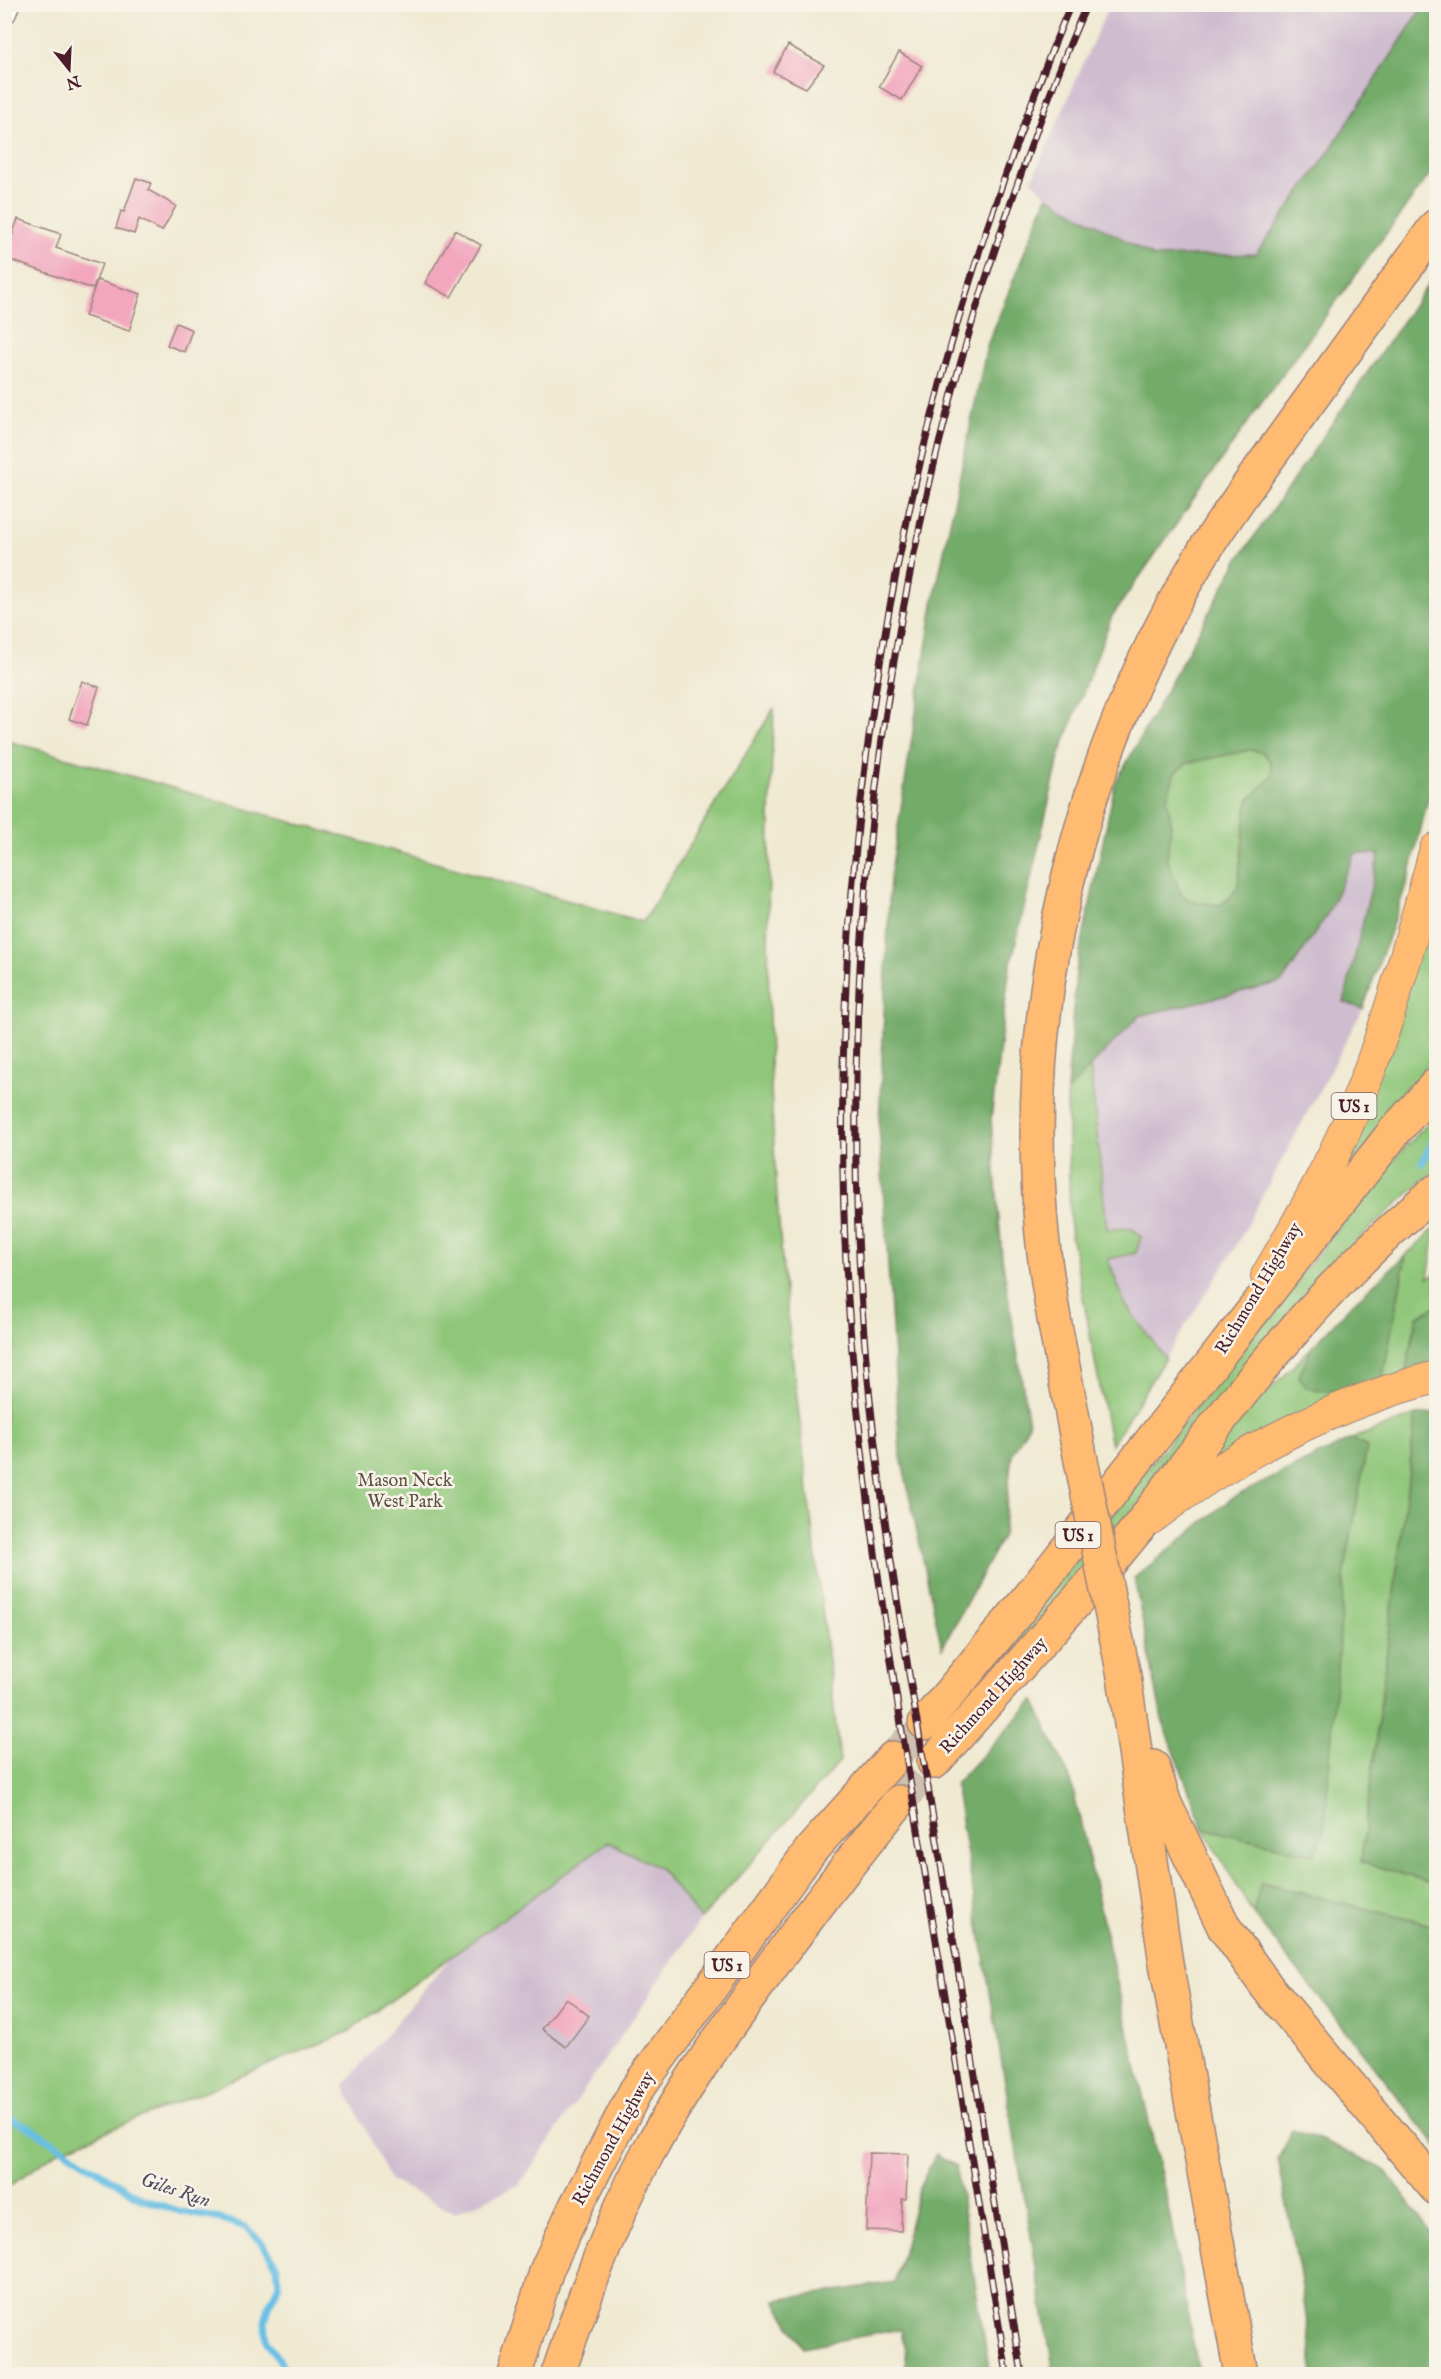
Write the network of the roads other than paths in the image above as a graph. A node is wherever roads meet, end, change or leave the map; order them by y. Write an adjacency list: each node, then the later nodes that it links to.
1 (7, 4): 2 (street)
2 (4, 12)
3 (1437, 226): 10 (highway, bridge)
4 (1437, 849): 7 (main road, Richmond Highway / US 1)
5 (1437, 1085): 7 (highway)
6 (1437, 1191): 9 (highway)
7 (1227, 1344): 11 (highway, Richmond Highway / US 1)
8 (1437, 1377): 9 (main road, Richmond Highway / US 1)
9 (1138, 1528): 13 (highway, Richmond Highway / US 1)
10 (1124, 1676): 15 (highway); 18 (highway)
11 (925, 1723)
12 (893, 1758): 16 (highway, Richmond Highway / US 1)
13 (934, 1762)
14 (899, 1802): 17 (highway, Richmond Highway / US 1)
15 (1437, 2188)
16 (515, 2374)
17 (558, 2374)
18 (1241, 2374)

